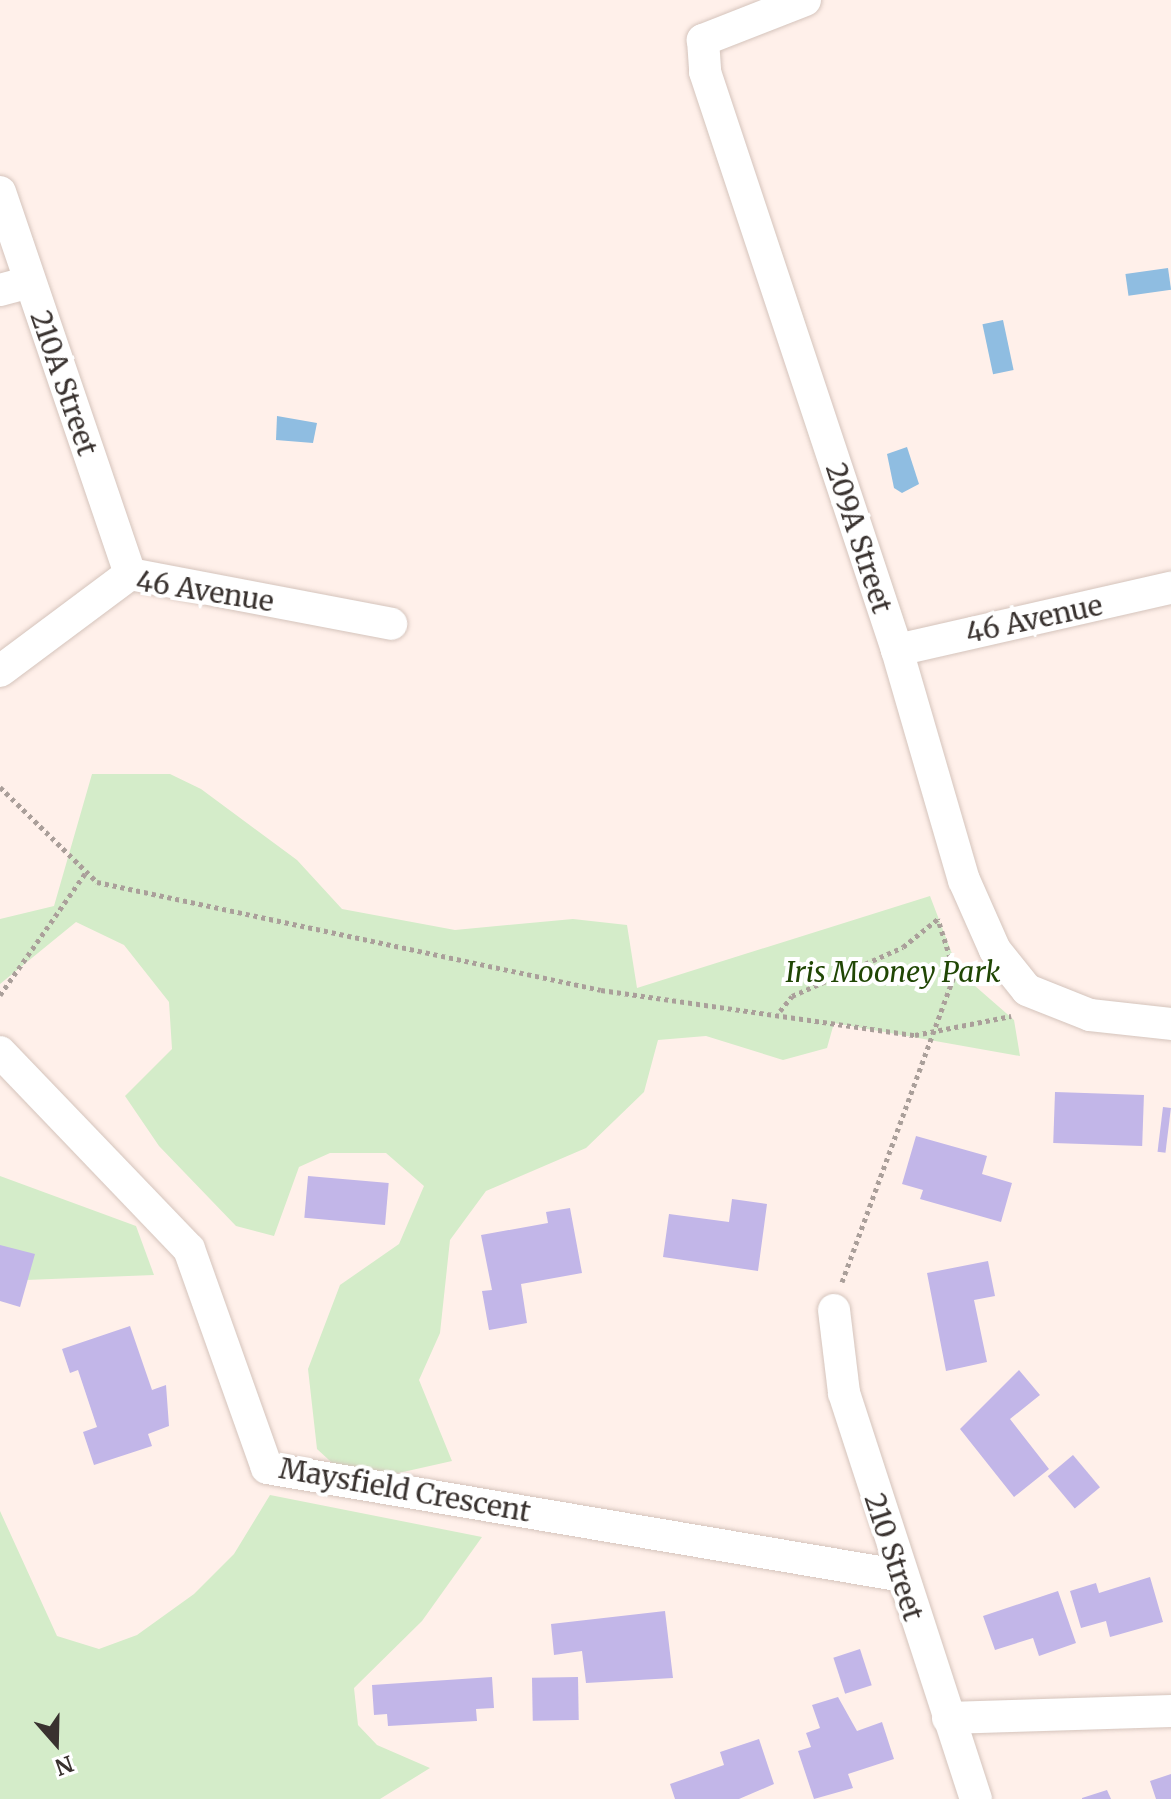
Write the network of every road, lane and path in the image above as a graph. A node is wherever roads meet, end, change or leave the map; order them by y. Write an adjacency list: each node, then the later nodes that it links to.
1 (805, 0): 7 (street, 209A Street)
2 (0, 192): 3 (street, 210A Street)
3 (15, 286): 4 (street, 210A Street)
4 (130, 574): 6 (street, 46 Avenue); 8 (street, 46 Avenue)
5 (1171, 588): 7 (street, 46 Avenue)
6 (391, 624)
7 (897, 650): 11 (street, 209A Street)
8 (0, 671)
9 (0, 787): 10 (path)
10 (86, 872): 13 (path); 15 (path)
11 (972, 903): 12 (path); 14 (street, 209A Street)
12 (938, 919): 15 (path); 17 (path)
13 (0, 995)
14 (1059, 1007): 16 (street); 17 (path)
15 (780, 1011): 17 (path)
16 (1171, 1024)
17 (932, 1031): 19 (path)
18 (0, 1052): 20 (street, Maysfield Crescent)
19 (834, 1310): 20 (street, 210 Street)
20 (897, 1575): 22 (street, 210 Street)
21 (1171, 1711): 22 (street)
22 (948, 1718): 23 (street, 210 Street)
23 (976, 1799)

